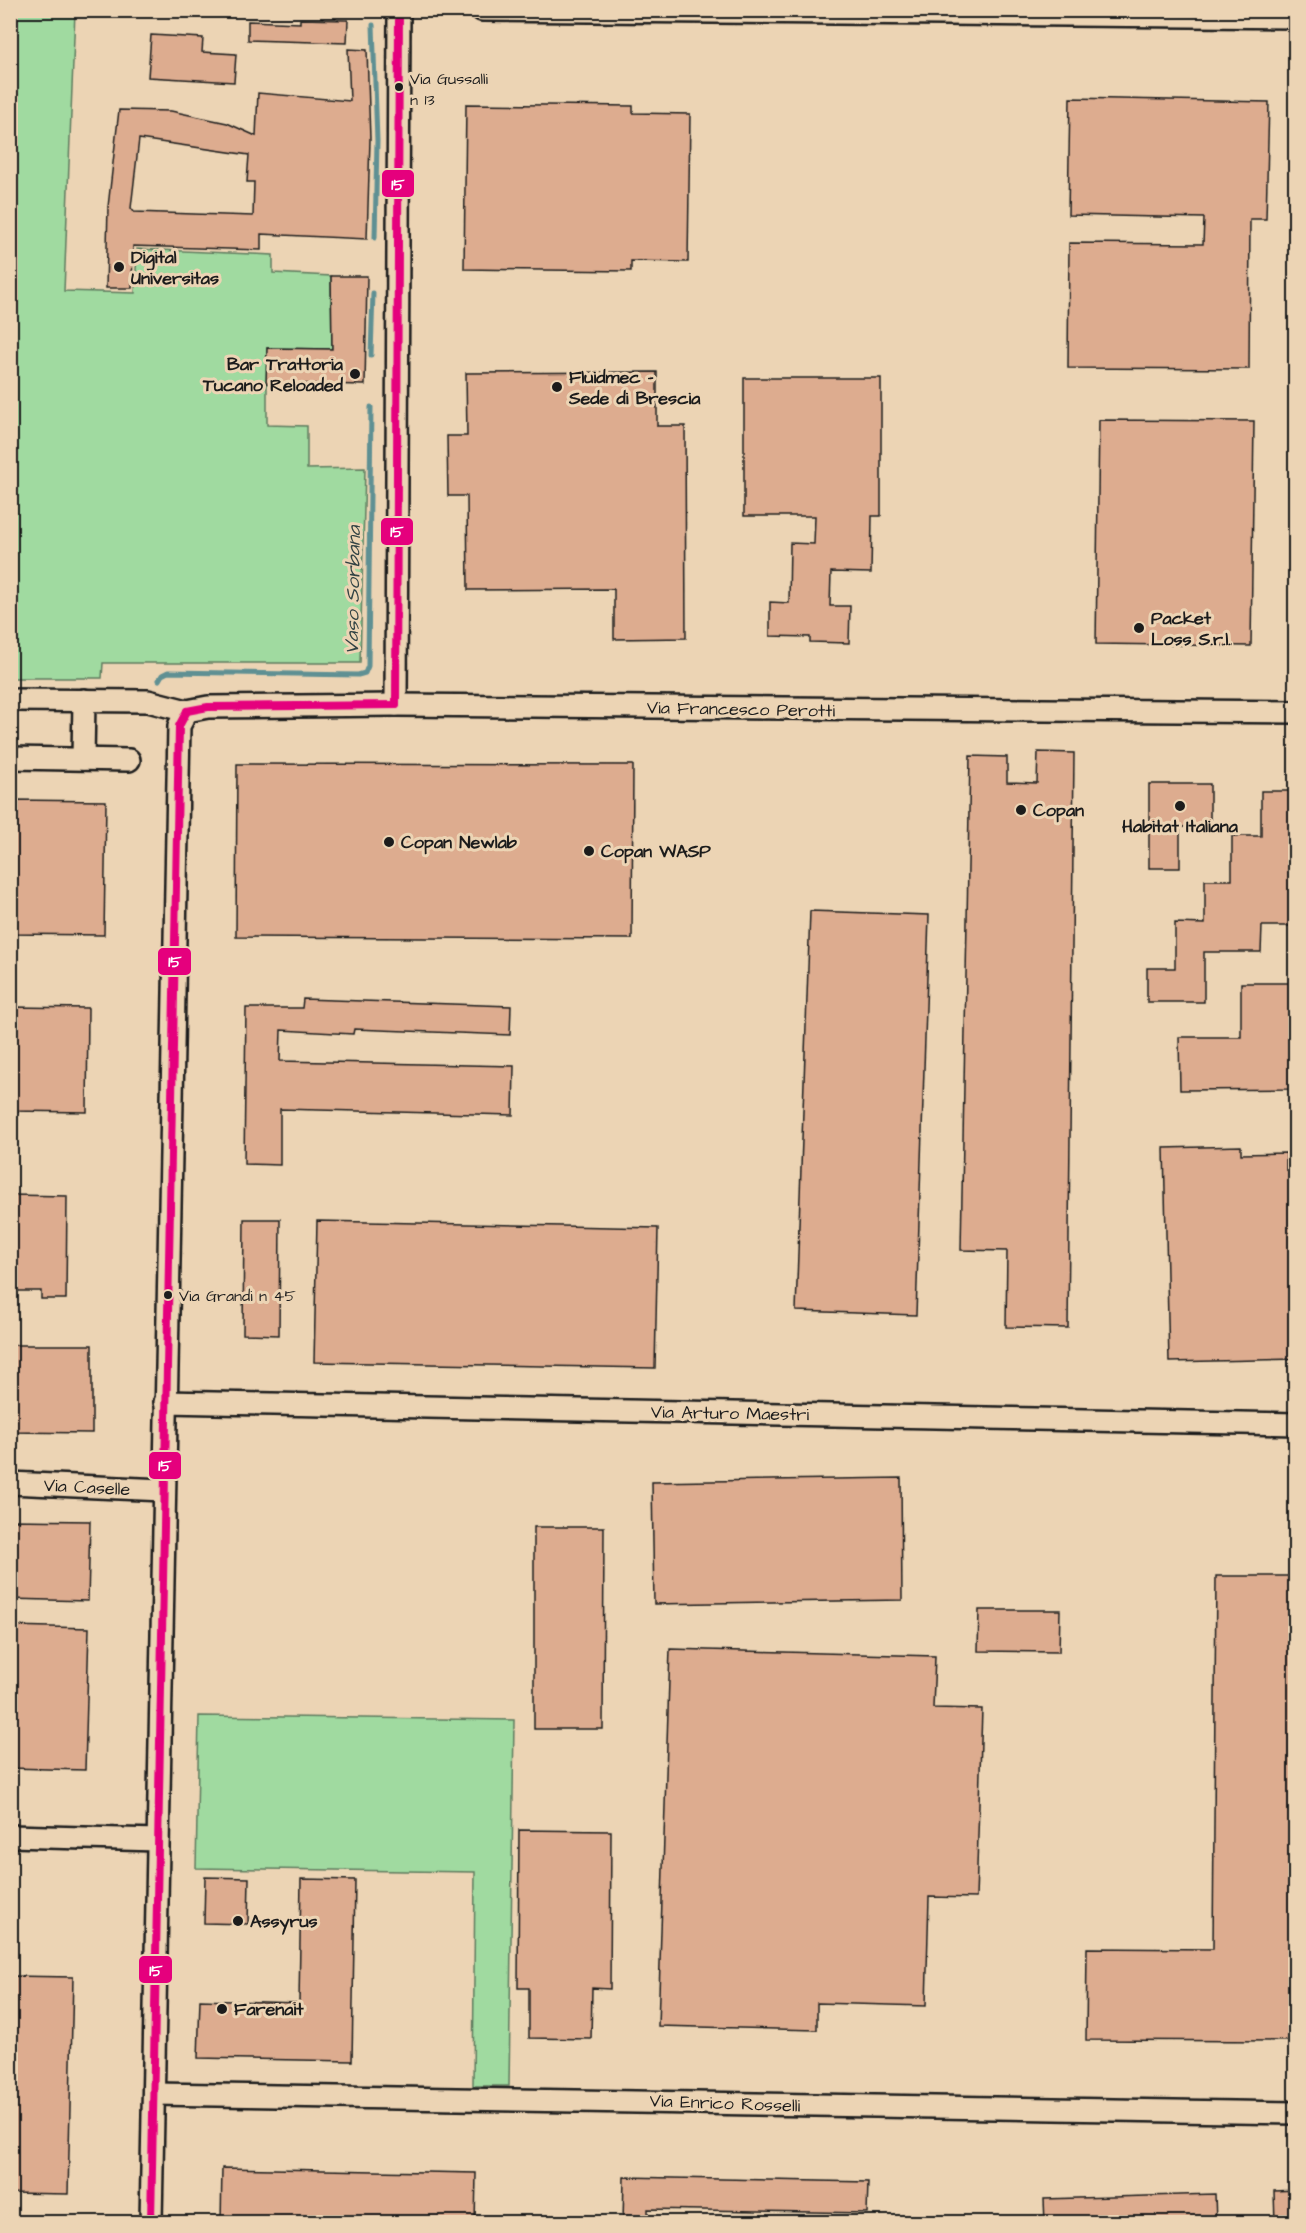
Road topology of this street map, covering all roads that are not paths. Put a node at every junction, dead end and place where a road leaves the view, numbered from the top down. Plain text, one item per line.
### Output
1 (399, 10) edge
2 (482, 10) edge
3 (759, 12) edge
4 (986, 13) edge
5 (1150, 13) edge
6 (1296, 18) edge
7 (10, 700) edge
8 (84, 700) junction
9 (396, 705) junction
10 (187, 711) junction
11 (1296, 712) edge
12 (10, 758) edge
13 (83, 759) junction
14 (129, 760) dead end
15 (165, 1402) junction
16 (1296, 1424) edge
17 (10, 1483) edge
18 (163, 1491) junction
19 (10, 1836) edge
20 (158, 1840) junction
21 (154, 2094) junction
22 (1296, 2113) edge
23 (151, 2223) edge

1 - 9 street
2 - 3 street
3 - 4 street
4 - 5 street
5 - 6 street
7 - 8 street
8 - 10 street
8 - 13 street
9 - 10 street, Via Francesco Perotti
9 - 11 street, Via Francesco Perotti
10 - 15 street
12 - 13 street
13 - 14 street
15 - 16 street, Via Arturo Maestri
15 - 18 street
17 - 18 street, Via Caselle
18 - 20 street
19 - 20 street
20 - 21 street
21 - 22 street, Via Enrico Rosselli
21 - 23 street

